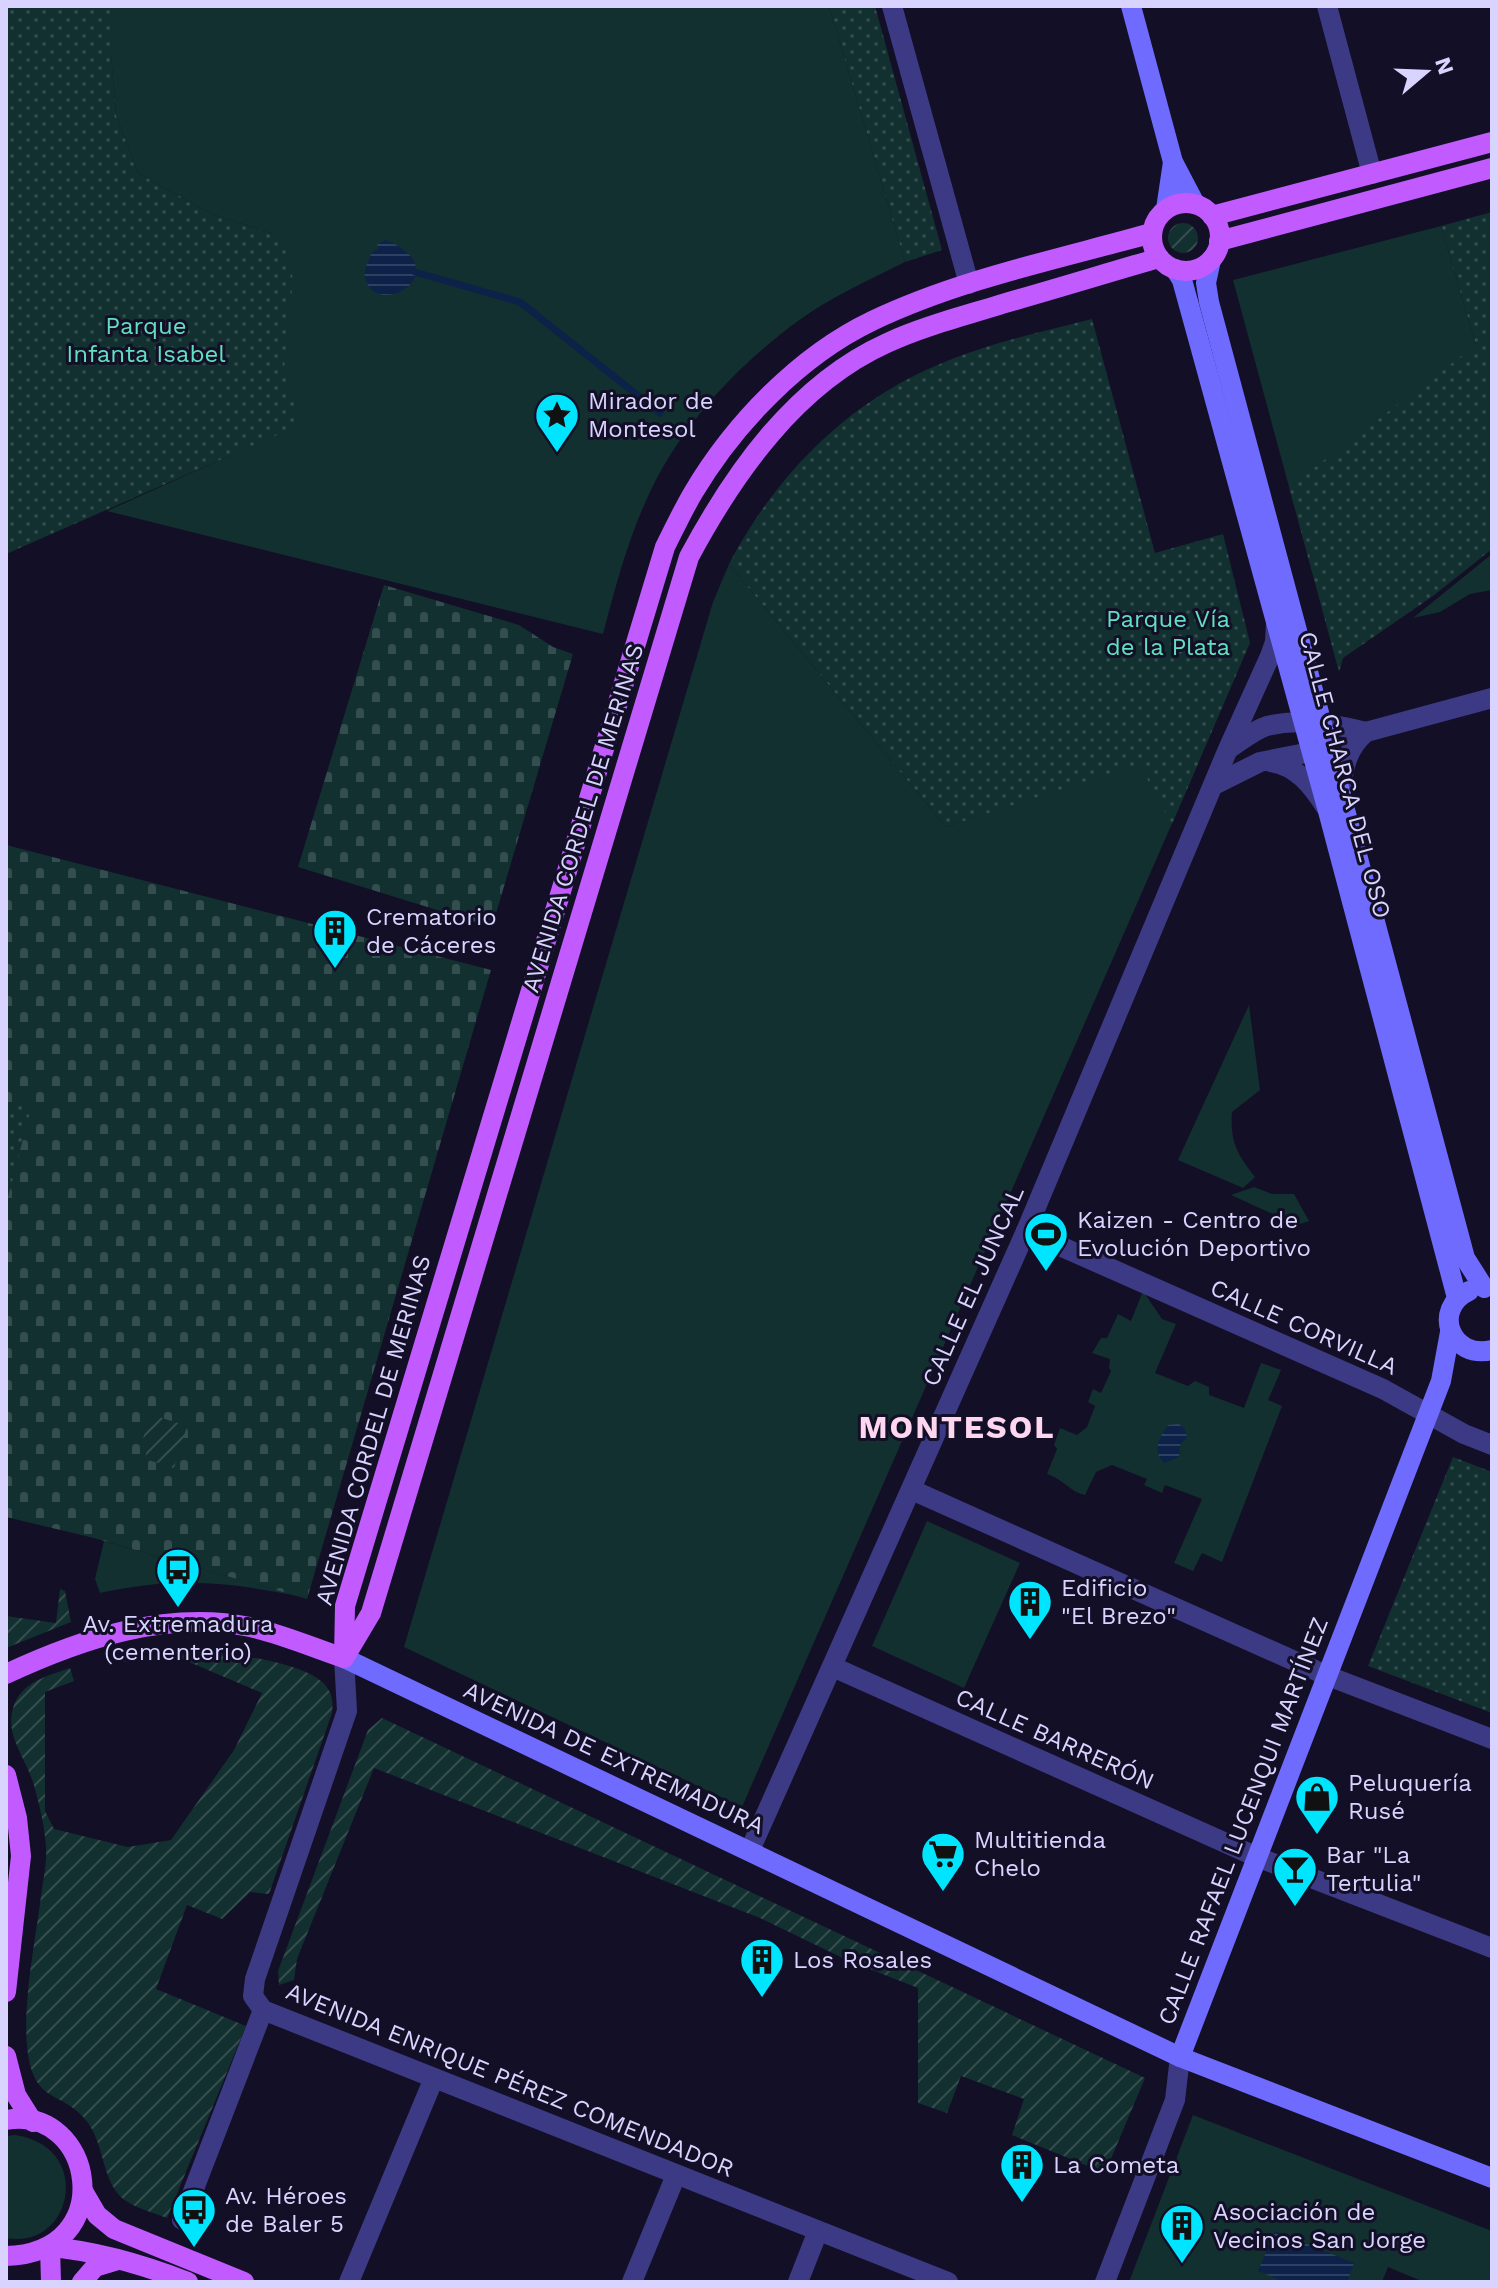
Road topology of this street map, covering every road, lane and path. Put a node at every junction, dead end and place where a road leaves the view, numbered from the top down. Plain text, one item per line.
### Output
1 (892, 6) edge
2 (1131, 6) edge
3 (1327, 6) edge
4 (1492, 142) edge
5 (1173, 162) junction
6 (1492, 168) edge
7 (1372, 174) junction
8 (1195, 204) junction
9 (1166, 209) junction
10 (1212, 216) junction
11 (1152, 233) junction
12 (1215, 250) junction
13 (1167, 263) junction
14 (969, 284) junction
15 (1276, 618) junction
16 (1492, 698) edge
17 (1338, 730) junction
18 (1228, 749) junction
19 (1320, 751) junction
20 (1260, 762) junction
21 (1216, 784) junction
22 (1334, 804) junction
23 (1026, 1231) junction
24 (1488, 1289) edge
25 (1457, 1298) junction
26 (1450, 1332) junction
27 (1486, 1351) edge
28 (1441, 1381) junction
29 (1427, 1415) junction
30 (1492, 1445) edge
31 (912, 1490) junction
32 (344, 1658) junction
33 (833, 1667) junction
34 (6, 1674) edge
35 (1328, 1676) junction
36 (1492, 1739) edge
37 (6, 1775) edge
38 (750, 1850) junction
39 (1257, 1857) junction
40 (1492, 1948) edge
41 (6, 1992) edge
42 (263, 2010) junction
43 (6, 2056) edge
44 (1180, 2057) junction
45 (434, 2078) junction
46 (6, 2120) edge
47 (33, 2122) junction
48 (676, 2175) junction
49 (1492, 2178) edge
50 (83, 2191) junction
51 (182, 2220) dead end
52 (818, 2231) junction
53 (50, 2247) junction
54 (6, 2256) edge
55 (119, 2260) junction
56 (51, 2282) edge
57 (82, 2282) edge
58 (188, 2282) edge
59 (244, 2282) edge
60 (349, 2282) edge
61 (632, 2282) edge
62 (798, 2282) edge
63 (948, 2282) edge
64 (1105, 2282) edge

1 - 14 street
2 - 5 street
3 - 7 street
4 - 7 main road
5 - 8 street
5 - 9 street
6 - 12 main road
7 - 10 main road
8 - 9 main road
8 - 10 main road
9 - 11 main road
10 - 12 main road
11 - 13 main road
11 - 14 main road, AVENIDA CORDEL DE MERINAS
12 - 13 main road
12 - 17 street, CALLE CHARCA DEL OSO
13 - 15 street, CALLE CHARCA DEL OSO
13 - 32 main road, AVENIDA CORDEL DE MERINAS
14 - 32 main road, AVENIDA CORDEL DE MERINAS
15 - 17 street, CALLE CHARCA DEL OSO
15 - 18 street, CALLE EL JUNCAL
16 - 17 street
17 - 18 street
17 - 19 street, CALLE CHARCA DEL OSO
17 - 19 street
17 - 22 street
18 - 21 street, CALLE EL JUNCAL
19 - 20 street
19 - 22 street, CALLE CHARCA DEL OSO
20 - 21 street
20 - 22 street
21 - 23 street, CALLE EL JUNCAL
22 - 24 street, CALLE CHARCA DEL OSO
22 - 25 street, CALLE CHARCA DEL OSO
23 - 29 street, CALLE CORVILLA
23 - 31 street, CALLE EL JUNCAL
24 - 25 street
25 - 26 street, CALLE RAFAEL LUCENQUI MARTÍNEZ
26 - 27 street
26 - 28 street, CALLE RAFAEL LUCENQUI MARTÍNEZ
27 - 28 street, CALLE RAFAEL LUCENQUI MARTÍNEZ
28 - 29 street, CALLE RAFAEL LUCENQUI MARTÍNEZ
29 - 30 street, CALLE CORVILLA
29 - 35 street, CALLE RAFAEL LUCENQUI MARTÍNEZ
31 - 33 street, CALLE EL JUNCAL
31 - 35 street
32 - 34 main road, AVENIDA DE EXTREMADURA
32 - 38 street, AVENIDA DE EXTREMADURA
32 - 42 street, AVENIDA ENRIQUE PÉREZ COMENDADOR
33 - 38 street, CALLE EL JUNCAL
33 - 39 street, CALLE BARRERÓN
35 - 36 street
35 - 39 street, CALLE RAFAEL LUCENQUI MARTÍNEZ
37 - 41 main road
38 - 44 street, AVENIDA DE EXTREMADURA
39 - 40 street, CALLE BARRERÓN
39 - 44 street, CALLE RAFAEL LUCENQUI MARTÍNEZ
42 - 45 street, AVENIDA ENRIQUE PÉREZ COMENDADOR
42 - 51 street
43 - 47 main road
44 - 49 street, AVENIDA DE EXTREMADURA
44 - 64 street, CALLE RAFAEL LUCENQUI MARTÍNEZ
45 - 48 street, AVENIDA ENRIQUE PÉREZ COMENDADOR
45 - 60 street
46 - 47 main road
47 - 50 main road
48 - 52 street, AVENIDA ENRIQUE PÉREZ COMENDADOR
48 - 61 street
50 - 53 main road
50 - 59 main road
52 - 62 street
52 - 63 street, AVENIDA ENRIQUE PÉREZ COMENDADOR
53 - 54 main road
53 - 55 main road
53 - 56 main road
55 - 57 main road
55 - 58 main road

